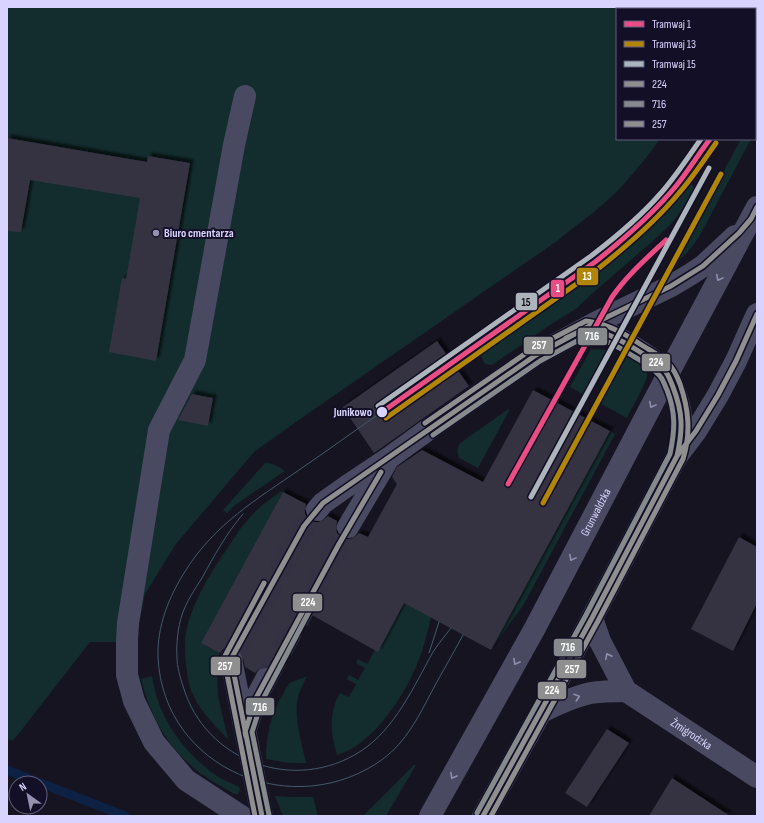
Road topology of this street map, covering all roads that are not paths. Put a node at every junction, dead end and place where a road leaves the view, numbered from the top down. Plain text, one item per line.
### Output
1 (245, 96) dead end
2 (754, 213) edge
3 (757, 314) edge
4 (587, 328) junction
5 (668, 374) junction
6 (677, 456) junction
7 (389, 458) junction
8 (317, 510) tunnel mouth
9 (348, 527) tunnel mouth
10 (592, 618) junction
11 (231, 659) tunnel mouth
12 (266, 678) tunnel mouth
13 (626, 691) junction
14 (541, 712) junction
15 (245, 732) junction
16 (757, 777) edge
17 (241, 816) edge
18 (262, 816) edge
19 (430, 816) edge
20 (483, 816) edge

1 - 17 street
2 - 4 street
2 -> 5 street, Grunwaldzka
3 - 6 street
4 - 5 street
4 - 7 street
5 - 6 street
5 -> 19 street, Grunwaldzka
6 - 10 street
7 - 8 street
7 - 9 street
13 -> 10 street, Żmigrodzka
10 - 14 street
11 - 15 street
12 - 15 street
14 -> 13 street
13 - 16 street, Żmigrodzka
14 - 20 street
15 - 18 street

